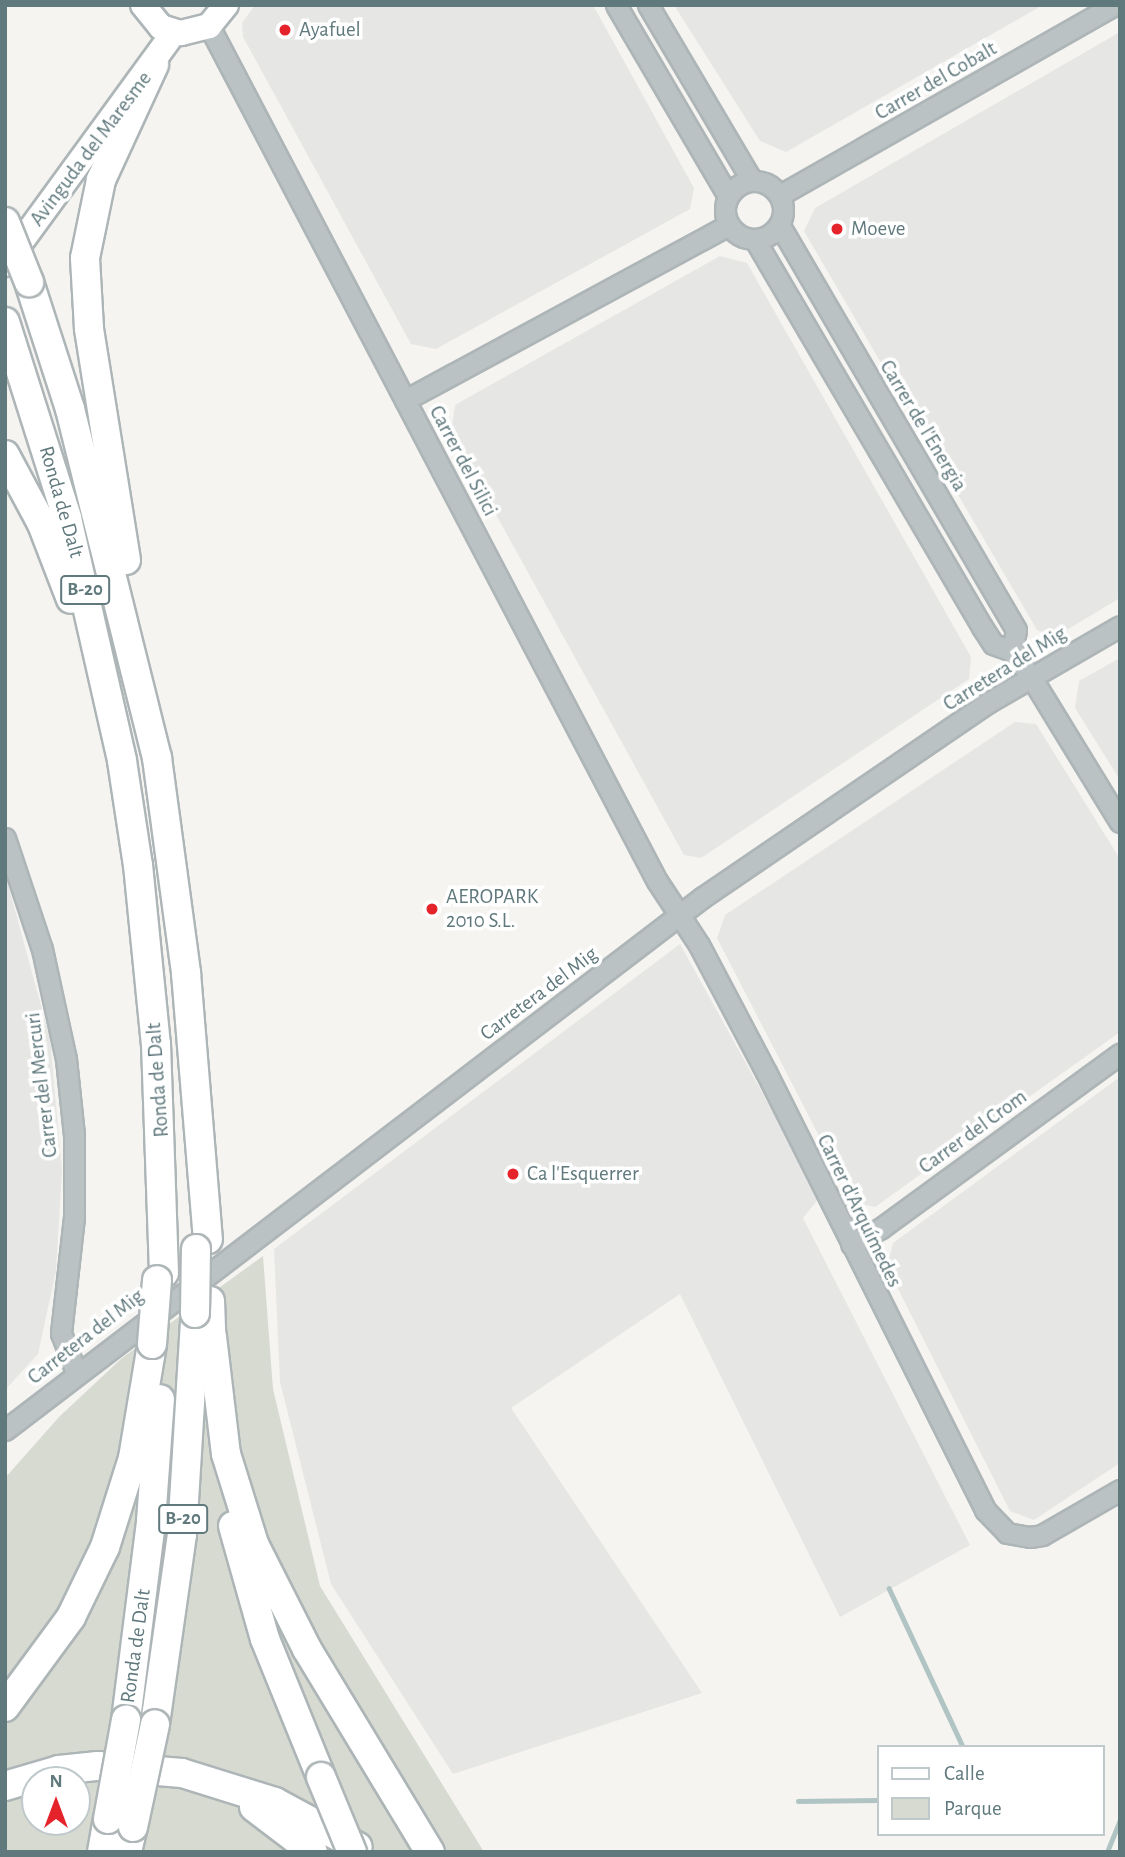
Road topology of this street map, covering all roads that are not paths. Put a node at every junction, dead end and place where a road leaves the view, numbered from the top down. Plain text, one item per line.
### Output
1 (143, 5) edge
2 (226, 5) edge
3 (615, 5) edge
4 (648, 5) edge
5 (1114, 5) edge
6 (209, 26) junction
7 (174, 32) junction
8 (154, 65) junction
9 (752, 181) junction
10 (780, 195) junction
11 (728, 196) junction
12 (5, 222) edge
13 (728, 225) junction
14 (780, 226) junction
15 (755, 240) junction
16 (5, 264) edge
17 (5, 322) edge
18 (405, 400) junction
19 (5, 455) edge
20 (1120, 626) edge
21 (1012, 651) junction
22 (1031, 677) junction
23 (148, 712) junction
24 (1120, 822) edge
25 (5, 838) edge
26 (138, 865) junction
27 (680, 916) junction
28 (1120, 1054) edge
29 (851, 1244) junction
30 (203, 1307) junction
31 (212, 1337) junction
32 (158, 1340) junction
33 (76, 1372) junction
34 (6, 1430) edge
35 (1120, 1490) edge
36 (5, 1707) edge
37 (182, 1773) junction
38 (5, 1786) edge
39 (123, 1833) edge
40 (102, 1852) edge
41 (313, 1852) edge
42 (352, 1852) edge
43 (365, 1852) edge
44 (430, 1852) edge

1 - 7 main road
2 - 6 main road
3 - 11 street
4 - 9 street
5 - 10 street, Carrer del Cobalt
6 - 7 main road
6 - 18 street, Carrer del Silici
7 - 8 main road, Avinguda del Maresme
8 - 16 main road, Avinguda del Maresme
8 - 23 highway
9 - 10 street
9 - 11 street
10 - 14 street
11 - 13 street
12 - 23 highway, Ronda de Dalt / B-20, bridge
13 - 15 street
13 - 18 street
14 - 15 street
14 - 21 street, Carrer de l'Energia
15 - 21 street
17 - 26 highway, Ronda de Dalt / B-20
18 - 27 street, Carrer del Silici
19 - 26 highway
20 - 22 street, Carretera del Mig
21 - 22 street
22 - 24 street
22 - 27 street, Carretera del Mig
23 - 30 highway, Ronda de Dalt / B-20, bridge
25 - 33 street, Carrer del Mercuri
26 - 32 highway, Ronda de Dalt / B-20
27 - 29 street, Carrer d'Arquímedes
27 - 33 street, Carretera del Mig
28 - 29 street, Carrer del Crom
29 - 35 street, Carrer d'Arquímedes
30 - 31 highway
30 - 39 highway, B-20, bridge
31 - 42 highway, bridge
31 - 44 highway
32 - 36 highway
32 - 39 highway, Ronda de Dalt / B-20, bridge
33 - 34 street, Carretera del Mig
37 - 38 highway
37 - 41 highway
37 - 43 highway
39 - 40 highway, Ronda de Dalt / B-20

